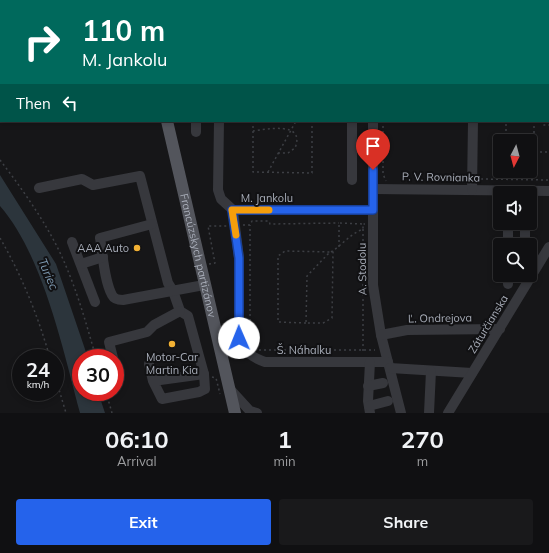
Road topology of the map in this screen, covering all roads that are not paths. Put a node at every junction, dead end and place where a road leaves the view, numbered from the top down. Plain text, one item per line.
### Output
1 (167, 122) edge
2 (196, 122) edge
3 (219, 122) edge
4 (352, 122) edge
5 (373, 122) edge
6 (472, 122) edge
7 (196, 132) dead end
8 (352, 180) dead end
9 (39, 188) dead end
10 (373, 189) junction
11 (472, 190) junction
12 (493, 191) edge
13 (549, 191) edge
14 (537, 192) edge
15 (232, 210) junction
16 (373, 210) junction
17 (152, 224) junction
18 (72, 242) dead end
19 (549, 247) edge
20 (103, 257) junction
21 (81, 264) junction
22 (204, 285) junction
23 (173, 291) junction
24 (95, 302) dead end
25 (180, 311) junction
26 (500, 329) junction
27 (381, 335) junction
28 (110, 349) edge
29 (366, 362) junction
30 (149, 364) dead end
31 (389, 365) junction
32 (431, 371) junction
33 (472, 373) junction
34 (204, 374) junction
35 (153, 381) junction
36 (383, 383) dead end
37 (368, 386) junction
38 (229, 388) junction
39 (388, 401) dead end
40 (370, 409) edge
41 (235, 413) edge
42 (257, 413) edge
43 (401, 413) edge
44 (429, 413) edge
45 (448, 413) edge

1 - 22 main road, Francúzskych partizánov
2 - 7 street
3 - 15 street, M. Jankolu
4 - 8 street
5 - 10 street, A. Stodolu
6 - 11 street
9 - 17 street
10 - 11 street, P. V. Rovnianka
10 - 16 street, A. Stodolu
11 - 12 street, P. V. Rovnianka
13 - 14 street, P. V. Rovnianka
15 - 16 street, M. Jankolu
15 - 29 street, Š. Náhalku
16 - 27 street, A. Stodolu
17 - 20 street
17 - 23 street
18 - 21 street
19 - 26 street, Záturčianska
20 - 21 street
20 - 23 street
21 - 24 street
22 - 23 street
22 - 38 main road, Francúzskych partizánov
23 - 25 street
25 - 28 street
25 - 34 street
26 - 27 street, Ľ. Ondrejova
26 - 33 street, Záturčianska
27 - 31 street, A. Stodolu
29 - 31 street, Š. Náhalku
29 - 37 street
30 - 35 street
31 - 32 street, Š. Náhalku
31 - 43 street, A. Stodolu
32 - 33 street, Š. Náhalku
32 - 44 street
33 - 45 street, Záturčianska
34 - 35 street
34 - 35 street
36 - 37 street
37 - 40 street
38 - 41 main road, Francúzskych partizánov
38 - 42 street
39 - 40 street

